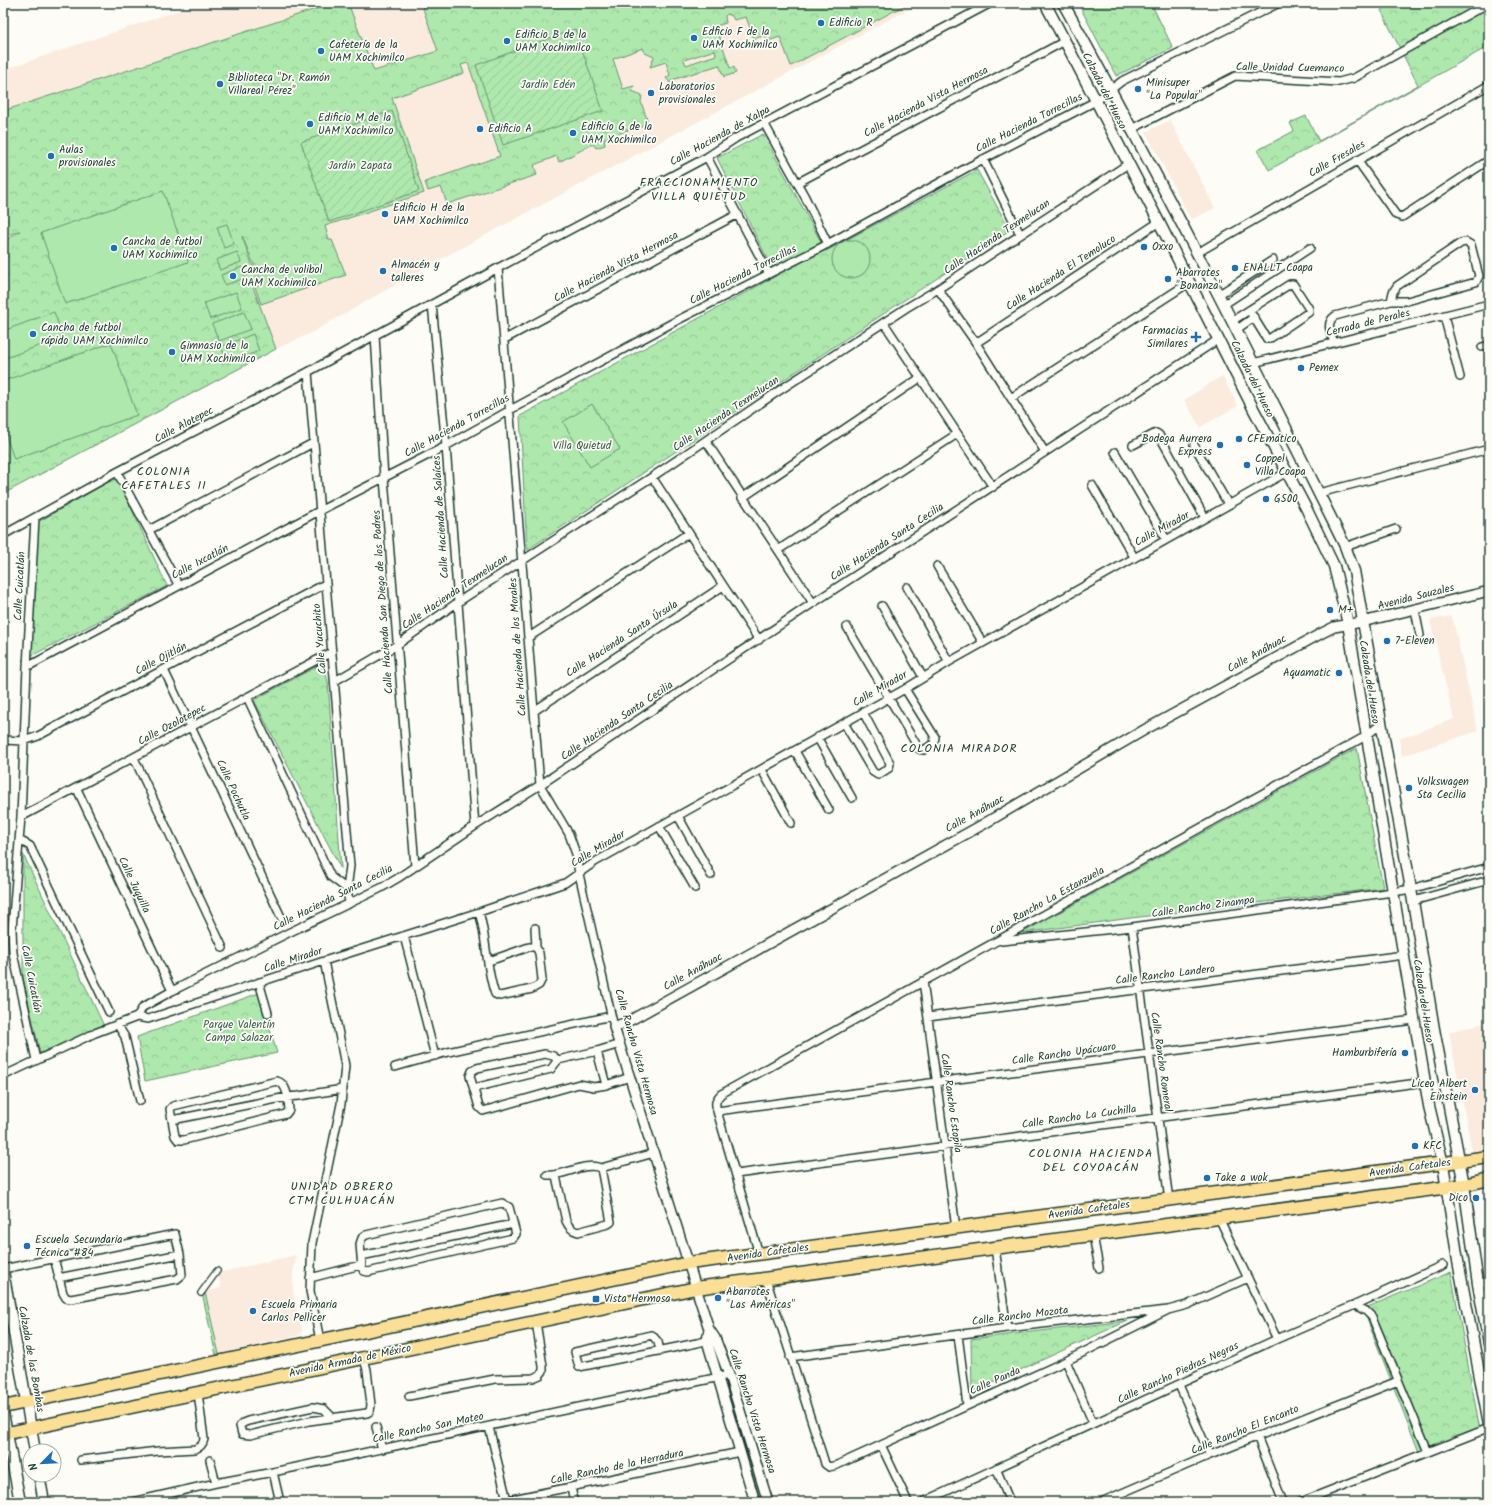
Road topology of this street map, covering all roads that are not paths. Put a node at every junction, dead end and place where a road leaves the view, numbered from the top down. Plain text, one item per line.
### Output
1 (991, 3) edge
2 (1045, 3) edge
3 (1064, 3) edge
4 (1279, 3) edge
5 (1489, 3) edge
6 (1065, 41) junction
7 (1489, 85) edge
8 (1111, 89) junction
9 (1096, 101) junction
10 (764, 124) junction
11 (1132, 129) junction
12 (707, 157) junction
13 (982, 159) junction
14 (1357, 160) junction
15 (1489, 160) edge
16 (1128, 164) junction
17 (797, 183) junction
18 (738, 214) junction
19 (1160, 222) junction
20 (1020, 234) junction
21 (828, 244) junction
22 (1310, 248) dead end
23 (1197, 253) junction
24 (1272, 260) dead end
25 (498, 268) junction
26 (769, 274) junction
27 (1190, 282) junction
28 (938, 289) junction
29 (1221, 300) junction
30 (1391, 301) junction
31 (432, 304) junction
32 (1489, 304) edge
33 (1249, 310) junction
34 (1444, 316) junction
35 (1254, 317) junction
36 (884, 323) junction
37 (1234, 325) junction
38 (375, 336) junction
39 (1219, 338) junction
40 (505, 339) junction
41 (976, 343) junction
42 (1334, 343) junction
43 (1253, 363) junction
44 (308, 372) junction
45 (1460, 377) dead end
46 (920, 378) junction
47 (1011, 398) junction
48 (510, 410) junction
49 (957, 434) junction
50 (706, 441) junction
51 (313, 443) junction
52 (1133, 445) dead end
53 (1194, 445) dead end
54 (446, 446) junction
55 (1489, 449) edge
56 (1045, 452) junction
57 (1115, 452) dead end
58 (117, 472) junction
59 (1287, 472) junction
60 (652, 477) junction
61 (384, 478) junction
62 (1092, 485) dead end
63 (992, 487) junction
64 (1319, 493) junction
65 (742, 498) junction
66 (1228, 504) junction
67 (319, 511) junction
68 (35, 518) junction
69 (1205, 518) junction
70 (1396, 529) dead end
71 (149, 530) junction
72 (689, 533) junction
73 (3, 535) edge
74 (1166, 539) junction
75 (1345, 547) junction
76 (778, 550) junction
77 (1134, 557) junction
78 (523, 561) junction
79 (937, 566) dead end
80 (325, 584) junction
81 (179, 586) junction
82 (723, 586) junction
83 (907, 587) dead end
84 (1489, 591) edge
85 (458, 602) junction
86 (814, 603) junction
87 (882, 606) dead end
88 (1415, 610) junction
89 (1362, 622) junction
90 (1348, 624) junction
91 (847, 627) dead end
92 (1420, 635) dead end
93 (529, 637) junction
94 (759, 640) junction
95 (983, 643) junction
96 (397, 645) junction
97 (332, 652) junction
98 (949, 662) junction
99 (27, 667) junction
100 (164, 670) junction
101 (923, 677) junction
102 (335, 681) junction
103 (905, 688) junction
104 (247, 697) junction
105 (888, 698) junction
106 (534, 710) junction
107 (863, 712) junction
108 (844, 723) junction
109 (1381, 724) junction
110 (191, 727) junction
111 (1366, 736) junction
112 (817, 737) junction
113 (3, 740) edge
114 (24, 741) junction
115 (795, 751) junction
116 (134, 758) junction
117 (762, 770) junction
118 (540, 785) junction
119 (77, 789) junction
120 (852, 798) dead end
121 (829, 810) dead end
122 (678, 816) junction
123 (21, 817) junction
124 (791, 823) dead end
125 (475, 826) junction
126 (659, 826) junction
127 (19, 840) junction
128 (415, 866) junction
129 (1489, 867) edge
130 (579, 874) junction
131 (710, 875) dead end
132 (1456, 876) junction
133 (1489, 880) edge
134 (695, 888) dead end
135 (1460, 888) junction
136 (347, 889) junction
137 (1411, 889) junction
138 (1393, 892) junction
139 (1413, 901) junction
140 (349, 904) junction
141 (479, 912) junction
142 (282, 919) dead end
143 (1132, 927) junction
144 (535, 928) dead end
145 (404, 936) junction
146 (998, 941) junction
147 (536, 947) junction
148 (223, 948) dead end
149 (1404, 956) junction
150 (324, 961) junction
151 (489, 961) junction
152 (923, 981) junction
153 (259, 982) junction
154 (1140, 990) junction
155 (172, 991) junction
156 (109, 1012) dead end
157 (268, 1014) dead end
158 (611, 1016) junction
159 (136, 1017) junction
160 (928, 1017) junction
161 (1414, 1020) junction
162 (117, 1024) junction
163 (614, 1027) junction
164 (620, 1044) junction
165 (596, 1051) junction
166 (1148, 1054) junction
167 (435, 1056) junction
168 (36, 1060) junction
169 (558, 1060) junction
170 (395, 1067) dead end
171 (3, 1076) edge
172 (630, 1077) junction
173 (936, 1082) junction
174 (1425, 1082) junction
175 (606, 1086) junction
176 (474, 1088) junction
177 (343, 1089) junction
178 (287, 1097) junction
179 (140, 1101) dead end
180 (716, 1111) junction
181 (1158, 1118) junction
182 (172, 1120) junction
183 (946, 1146) junction
184 (654, 1153) junction
185 (1489, 1157) edge
186 (1460, 1161) junction
187 (1443, 1164) junction
188 (601, 1168) junction
189 (736, 1174) junction
190 (547, 1175) dead end
191 (556, 1176) junction
192 (1489, 1179) edge
193 (1464, 1185) junction
194 (1447, 1187) junction
195 (1169, 1200) junction
196 (1219, 1218) junction
197 (514, 1224) junction
198 (956, 1228) junction
199 (1093, 1235) junction
200 (995, 1248) junction
201 (180, 1254) junction
202 (759, 1254) junction
203 (361, 1256) junction
204 (54, 1258) junction
205 (689, 1263) junction
206 (361, 1265) junction
207 (1443, 1265) dead end
208 (1099, 1268) dead end
209 (3, 1270) edge
210 (217, 1271) dead end
211 (58, 1278) junction
212 (310, 1278) junction
213 (1248, 1278) junction
214 (766, 1279) junction
215 (1489, 1281) edge
216 (1478, 1284) junction
217 (696, 1288) junction
218 (201, 1293) dead end
219 (1356, 1305) junction
220 (1168, 1310) junction
221 (536, 1322) junction
222 (1007, 1328) junction
223 (958, 1335) junction
224 (1277, 1339) junction
225 (320, 1340) junction
226 (711, 1340) junction
227 (1489, 1344) edge
228 (660, 1351) junction
229 (790, 1357) junction
230 (364, 1358) junction
231 (1066, 1361) junction
232 (729, 1375) junction
233 (718, 1378) junction
234 (1398, 1381) junction
235 (1179, 1385) junction
236 (198, 1393) junction
237 (408, 1396) dead end
238 (26, 1401) junction
239 (967, 1405) junction
240 (3, 1407) edge
241 (3, 1413) edge
242 (332, 1417) junction
243 (1093, 1424) junction
244 (1489, 1425) edge
245 (376, 1427) dead end
246 (489, 1427) junction
247 (31, 1428) junction
248 (1489, 1428) edge
249 (5, 1434) edge
250 (1257, 1436) junction
251 (34, 1443) edge
252 (881, 1445) junction
253 (382, 1449) junction
254 (740, 1452) junction
255 (1428, 1452) junction
256 (1210, 1455) junction
257 (81, 1460) dead end
258 (210, 1460) dead end
259 (996, 1468) junction
260 (273, 1472) junction
261 (40, 1483) edge
262 (216, 1483) junction
263 (763, 1485) junction
264 (571, 1487) junction
265 (751, 1488) junction
266 (1116, 1499) edge
267 (506, 1500) junction
268 (20, 1501) edge
269 (9, 1502) edge
270 (44, 1502) edge
271 (132, 1502) edge
272 (280, 1502) edge
273 (498, 1502) edge
274 (574, 1502) edge
275 (755, 1502) edge
276 (768, 1502) edge
277 (908, 1502) edge
278 (922, 1502) edge
279 (1010, 1502) edge
280 (1101, 1502) edge
281 (1283, 1502) edge
282 (1301, 1502) edge

1 - 10 street, Calle Hacienda de Xalpa
2 - 6 main road, Calzada del Hueso
3 - 8 main road, Calzada del Hueso
4 - 8 street, Calle Hacienda Torrecillas
5 - 11 street, Calle Unidad Cuemanco
6 - 9 main road, Calzada del Hueso
6 - 17 street, Calle Hacienda Vista Hermosa
7 - 14 street, Calle Fresales
8 - 9 street, Calle Hacienda Torrecillas
8 - 11 main road, Calzada del Hueso
9 - 13 street, Calle Hacienda Torrecillas
9 - 16 main road, Calzada del Hueso
10 - 12 street, Calle Hacienda de Xalpa
10 - 17 street
11 - 23 main road, Calzada del Hueso
12 - 18 street
12 - 25 street, Calle Hacienda de Xalpa
13 - 20 street
13 - 21 street, Calle Hacienda Torrecillas
14 - 15 street
14 - 23 street, Calle Fresales
16 - 19 main road, Calzada del Hueso
16 - 20 street, Calle Hacienda Texmelucan
17 - 21 street
18 - 26 street
18 - 40 street, Calle Hacienda Vista Hermosa
19 - 27 main road, Calzada del Hueso
19 - 41 street, Calle Hacienda El Temoluco
20 - 28 street, Calle Hacienda Texmelucan
21 - 26 street, Calle Hacienda Torrecillas
22 - 29 street
23 - 29 main road, Calzada del Hueso
24 - 29 street
25 - 31 street, Calle Hacienda de Xalpa
25 - 40 street, Calle Hacienda de los Morales
26 - 48 street, Calle Hacienda Torrecillas
27 - 39 main road, Calzada del Hueso
27 - 47 street
28 - 36 street, Calle Hacienda Texmelucan
28 - 41 street
29 - 37 main road, Calzada del Hueso
30 - 30 street
30 - 42 street
31 - 38 street, Calle Hacienda de Xalpa
31 - 54 street, Calle Hacienda de Salaíces
32 - 34 street, Cerrada de Perales
33 - 35 street
33 - 35 street
33 - 37 street
34 - 42 street, Cerrada de Perales
34 - 45 street
35 - 37 street
36 - 46 street
36 - 50 street, Calle Hacienda Texmelucan
37 - 43 main road, Calzada del Hueso
38 - 44 street, Calle Alotepec
38 - 61 street, Calle Hacienda San Diego de los Padres
39 - 56 street, Calle Hacienda Santa Cecilia
39 - 59 main road, Calzada del Hueso
40 - 48 street, Calle Hacienda de los Morales
41 - 47 street
42 - 43 street, Cerrada de Perales
43 - 64 main road, Calzada del Hueso
44 - 51 street, Calle Yucuchito
44 - 58 street, Calle Alotepec
46 - 49 street
46 - 65 street
47 - 56 street
48 - 54 street, Calle Hacienda Torrecillas
48 - 78 street, Calle Hacienda de los Morales
49 - 63 street
49 - 76 street
50 - 60 street, Calle Hacienda Texmelucan
50 - 65 street
51 - 67 street, Calle Yucuchito
51 - 71 street
52 - 69 street
53 - 66 street
54 - 61 street, Calle Hacienda Torrecillas
54 - 85 street, Calle Hacienda de Salaíces
55 - 64 street
56 - 63 street, Calle Hacienda Santa Cecilia
57 - 74 street
58 - 68 street, Calle Alotepec
58 - 71 street
59 - 66 street, Calle Mirador
59 - 90 main road, Calzada del Hueso
60 - 72 street
60 - 78 street, Calle Hacienda Texmelucan
61 - 67 street, Calle Ixcatlán
61 - 96 street, Calle Hacienda San Diego de los Padres
62 - 77 street
63 - 86 street, Calle Hacienda Santa Cecilia
64 - 75 main road, Calzada del Hueso
65 - 76 street
66 - 69 street, Calle Mirador
67 - 80 street, Calle Yucuchito
67 - 81 street, Calle Ixcatlán
68 - 73 street, Calle Alotepec
68 - 99 street, Calle Cuicatlán
69 - 74 street, Calle Mirador
70 - 75 street
71 - 81 street
72 - 82 street
72 - 93 street
74 - 77 street, Calle Mirador
75 - 89 main road, Calzada del Hueso
76 - 86 street
77 - 95 street, Calle Mirador
78 - 85 street, Calle Hacienda Texmelucan
78 - 93 street, Calle Hacienda de los Morales
79 - 95 street
80 - 97 street, Calle Yucuchito
80 - 100 street, Calle Ojitlán
81 - 99 street, Calle Ixcatlán
82 - 94 street
82 - 106 street, Calle Hacienda Santa Úrsula
83 - 98 street
84 - 88 street, Avenida Sauzales
85 - 96 street, Calle Hacienda Texmelucan
85 - 125 street, Calle Hacienda de Salaíces
86 - 94 street, Calle Hacienda Santa Cecilia
87 - 101 street
88 - 89 street, Avenida Sauzales
88 - 92 street
89 - 90 street, Avenida Sauzales
89 - 109 main road, Calzada del Hueso
90 - 111 main road, Calzada del Hueso
90 - 163 street, Calle Anáhuac
91 - 105 street
93 - 106 street, Calle Hacienda de los Morales
94 - 118 street, Calle Hacienda Santa Cecilia
95 - 98 street, Calle Mirador
96 - 102 street, Calle Hacienda Texmelucan
96 - 128 street, Calle Hacienda San Diego de los Padres
97 - 102 street, Calle Yucuchito
97 - 104 street, Calle Ozolotepec
98 - 101 street, Calle Mirador
99 - 114 street, Calle Cuicatlán
100 - 110 street, Calle Pochutla
100 - 114 street, Calle Ojitlán
101 - 103 street, Calle Mirador
102 - 136 street, Calle Yucuchito
103 - 105 street, Calle Mirador
103 - 105 street
104 - 110 street, Calle Ozolotepec
104 - 136 street
105 - 107 street, Calle Mirador
106 - 118 street, Calle Hacienda de los Morales
107 - 108 street, Calle Mirador
107 - 108 street
108 - 112 street, Calle Mirador
109 - 111 street, Calle Rancho La Estanzuela
109 - 137 main road, Calzada del Hueso
110 - 116 street, Calle Ozolotepec
110 - 142 street, Calle Pochutla
111 - 138 main road, Calzada del Hueso
111 - 146 street, Calle Rancho La Estanzuela
112 - 115 street, Calle Mirador
112 - 120 street
113 - 114 street, Calle Ojitlán
114 - 123 street, Calle Cuicatlán
115 - 117 street, Calle Mirador
115 - 121 street
116 - 119 street, Calle Ozolotepec
116 - 148 street
117 - 122 street, Calle Mirador
117 - 124 street
118 - 125 street, Calle Hacienda Santa Cecilia
118 - 130 street, Calle Rancho Vista Hermosa
119 - 123 street, Calle Ozolotepec
119 - 155 street, Calle Juquilla
122 - 126 street, Calle Mirador
122 - 131 street
123 - 127 street, Calle Cuicatlán
125 - 128 street, Calle Hacienda Santa Cecilia
126 - 130 street, Calle Mirador
126 - 134 street
127 - 156 street
127 - 168 street, Calle Cuicatlán
128 - 140 street, Calle Hacienda Santa Cecilia
129 - 132 street, Calle Rancho Zinampa
130 - 141 street, Calle Mirador
130 - 158 street, Calle Rancho Vista Hermosa
132 - 135 street
132 - 137 street, Calle Rancho Zinampa
133 - 135 street
135 - 139 street
136 - 140 street, Calle Yucuchito
137 - 138 street, Calle Rancho Zinampa
137 - 139 main road, Calzada del Hueso
138 - 143 street, Calle Rancho Zinampa
138 - 149 main road, Calzada del Hueso
139 - 186 main road, Calzada del Hueso
140 - 155 street, Calle Hacienda Santa Cecilia
141 - 145 street, Calle Mirador
141 - 151 street
143 - 146 street, Calle Rancho Zinampa
143 - 154 street, Calle Rancho Romeral
144 - 147 street
145 - 150 street, Calle Mirador
145 - 167 street
146 - 152 street, Calle Rancho La Estanzuela
147 - 151 street
147 - 151 street
149 - 154 street, Calle Rancho Landero
149 - 161 main road, Calzada del Hueso
150 - 153 street, Calle Mirador
150 - 177 street
152 - 160 street, Calle Rancho Estopila
152 - 180 street, Calle Rancho La Estanzuela
153 - 157 street
153 - 159 street, Calle Mirador
154 - 160 street, Calle Rancho Landero
154 - 166 street, Calle Rancho Romeral
155 - 159 street, Calle Hacienda Santa Cecilia
158 - 163 street, Calle Rancho Vista Hermosa
158 - 167 street
159 - 162 street, Calle Hacienda Santa Cecilia
160 - 173 street, Calle Rancho Estopila
161 - 166 street, Calle Rancho Upácuaro
161 - 174 main road, Calzada del Hueso
162 - 168 street, Calle Hacienda Santa Cecilia
162 - 179 street
163 - 164 street, Calle Rancho Vista Hermosa
164 - 165 street
164 - 172 street, Calle Rancho Vista Hermosa
165 - 169 street
165 - 175 street
166 - 173 street, Calle Rancho Upácuaro
166 - 181 street, Calle Rancho Romeral
167 - 170 street
168 - 171 street, Calle Hacienda Santa Cecilia
169 - 176 street
169 - 176 street
172 - 175 street
172 - 184 street, Calle Rancho Vista Hermosa
173 - 180 street, Calle Rancho Upácuaro
173 - 183 street, Calle Rancho Estopila
174 - 181 street, Calle Rancho La Cuchilla
174 - 187 main road, Calzada del Hueso
175 - 176 street
177 - 178 street
177 - 212 street
178 - 182 street
178 - 182 street
178 - 182 street
180 - 189 street
181 - 183 street, Calle Rancho La Cuchilla
181 - 195 street, Calle Rancho Romeral
183 - 189 street, Calle Rancho La Cuchilla
183 - 198 street, Calle Rancho Estopila
184 - 188 street
184 - 205 street, Calle Rancho Vista Hermosa
185 - 186 main road, Avenida Cafetales
186 - 187 main road, Avenida Cafetales
186 - 193 main road, Calzada del Hueso
187 - 194 main road, Calzada del Hueso
187 - 195 main road, Avenida Cafetales
188 - 191 street
188 - 191 street
189 - 202 street
190 - 191 street
192 - 193 main road
193 - 194 main road
193 - 216 main road, Calzada del Hueso
194 - 196 main road
194 - 244 main road, Calzada del Hueso
195 - 198 main road, Avenida Cafetales
196 - 199 main road
196 - 213 street
197 - 203 street
197 - 203 street
197 - 206 street
198 - 202 main road, Avenida Cafetales
199 - 200 main road
199 - 208 street
200 - 214 main road
200 - 222 street
201 - 204 street
201 - 211 street
201 - 211 street
202 - 205 main road, Avenida Cafetales
203 - 206 street
204 - 209 street
204 - 211 street
205 - 217 street, Calle Rancho Vista Hermosa
205 - 225 main road
206 - 212 street
207 - 219 street, Calle Rancho Piedras Negras
209 - 238 main road, Calzada de las Bombas
210 - 218 street
212 - 225 street
213 - 220 street, Calle Rancho Mozota
213 - 224 street
214 - 217 main road
214 - 229 street
215 - 216 street
216 - 227 main road, Calzada del Hueso
217 - 221 main road, Avenida Armada de México
217 - 226 street, Calle Rancho Vista Hermosa
219 - 224 street, Calle Rancho Piedras Negras
219 - 234 street
220 - 222 street, Calle Rancho Mozota
220 - 231 street, Calle Panda
221 - 230 main road, Avenida Armada de México
221 - 237 street
222 - 223 street, Calle Rancho Mozota
223 - 229 street, Calle Rancho Mozota
223 - 239 street
224 - 235 street, Calle Rancho Piedras Negras
225 - 238 main road
226 - 228 street
226 - 232 street, Calle Rancho Vista Hermosa
226 - 233 street, Calle Rancho Vista Hermosa
228 - 228 street
229 - 252 street, Calle Panda
230 - 236 main road, Avenida Armada de México
230 - 242 street
231 - 239 street, Calle Panda
231 - 243 street
232 - 233 street, Calle Rancho San Mateo
232 - 263 street, Calle Rancho Vista Hermosa
233 - 246 street, Calle Rancho San Mateo
233 - 254 street, Calle Rancho Vista Hermosa
234 - 250 street, Calle Rancho El Encanto
234 - 255 street
235 - 243 street, Calle Rancho Piedras Negras
235 - 256 street
236 - 247 main road, Avenida Armada de México
236 - 257 street
238 - 240 main road
238 - 247 main road, Calzada de las Bombas
239 - 252 street, Calle Panda
241 - 249 main road
242 - 242 street
243 - 259 street, Calle Rancho Piedras Negras
245 - 253 street
246 - 253 street, Calle Rancho San Mateo
246 - 267 street
247 - 249 main road, Avenida Armada de México
247 - 251 main road, Calzada de las Bombas
248 - 255 street
249 - 268 main road
250 - 256 street, Calle Rancho El Encanto
250 - 281 street
252 - 277 street
253 - 260 street, Calle Rancho San Mateo
254 - 264 street, Calle Rancho de la Herradura
254 - 265 street, Calle Rancho Vista Hermosa
255 - 282 street
256 - 266 street, Calle Rancho El Encanto
258 - 262 street
259 - 278 street, Calle Rancho Piedras Negras
259 - 279 street
260 - 262 street, Calle Rancho San Mateo
260 - 272 street
261 - 270 main road
262 - 271 street, Calle Rancho San Mateo
263 - 265 street
263 - 276 street, Calle Rancho Vista Hermosa
264 - 267 street, Calle Rancho de la Herradura
264 - 274 street
265 - 275 street, Calle Rancho Vista Hermosa
266 - 280 street, Calle Rancho El Encanto
267 - 273 street, Calle Rancho de la Herradura
268 - 269 street

